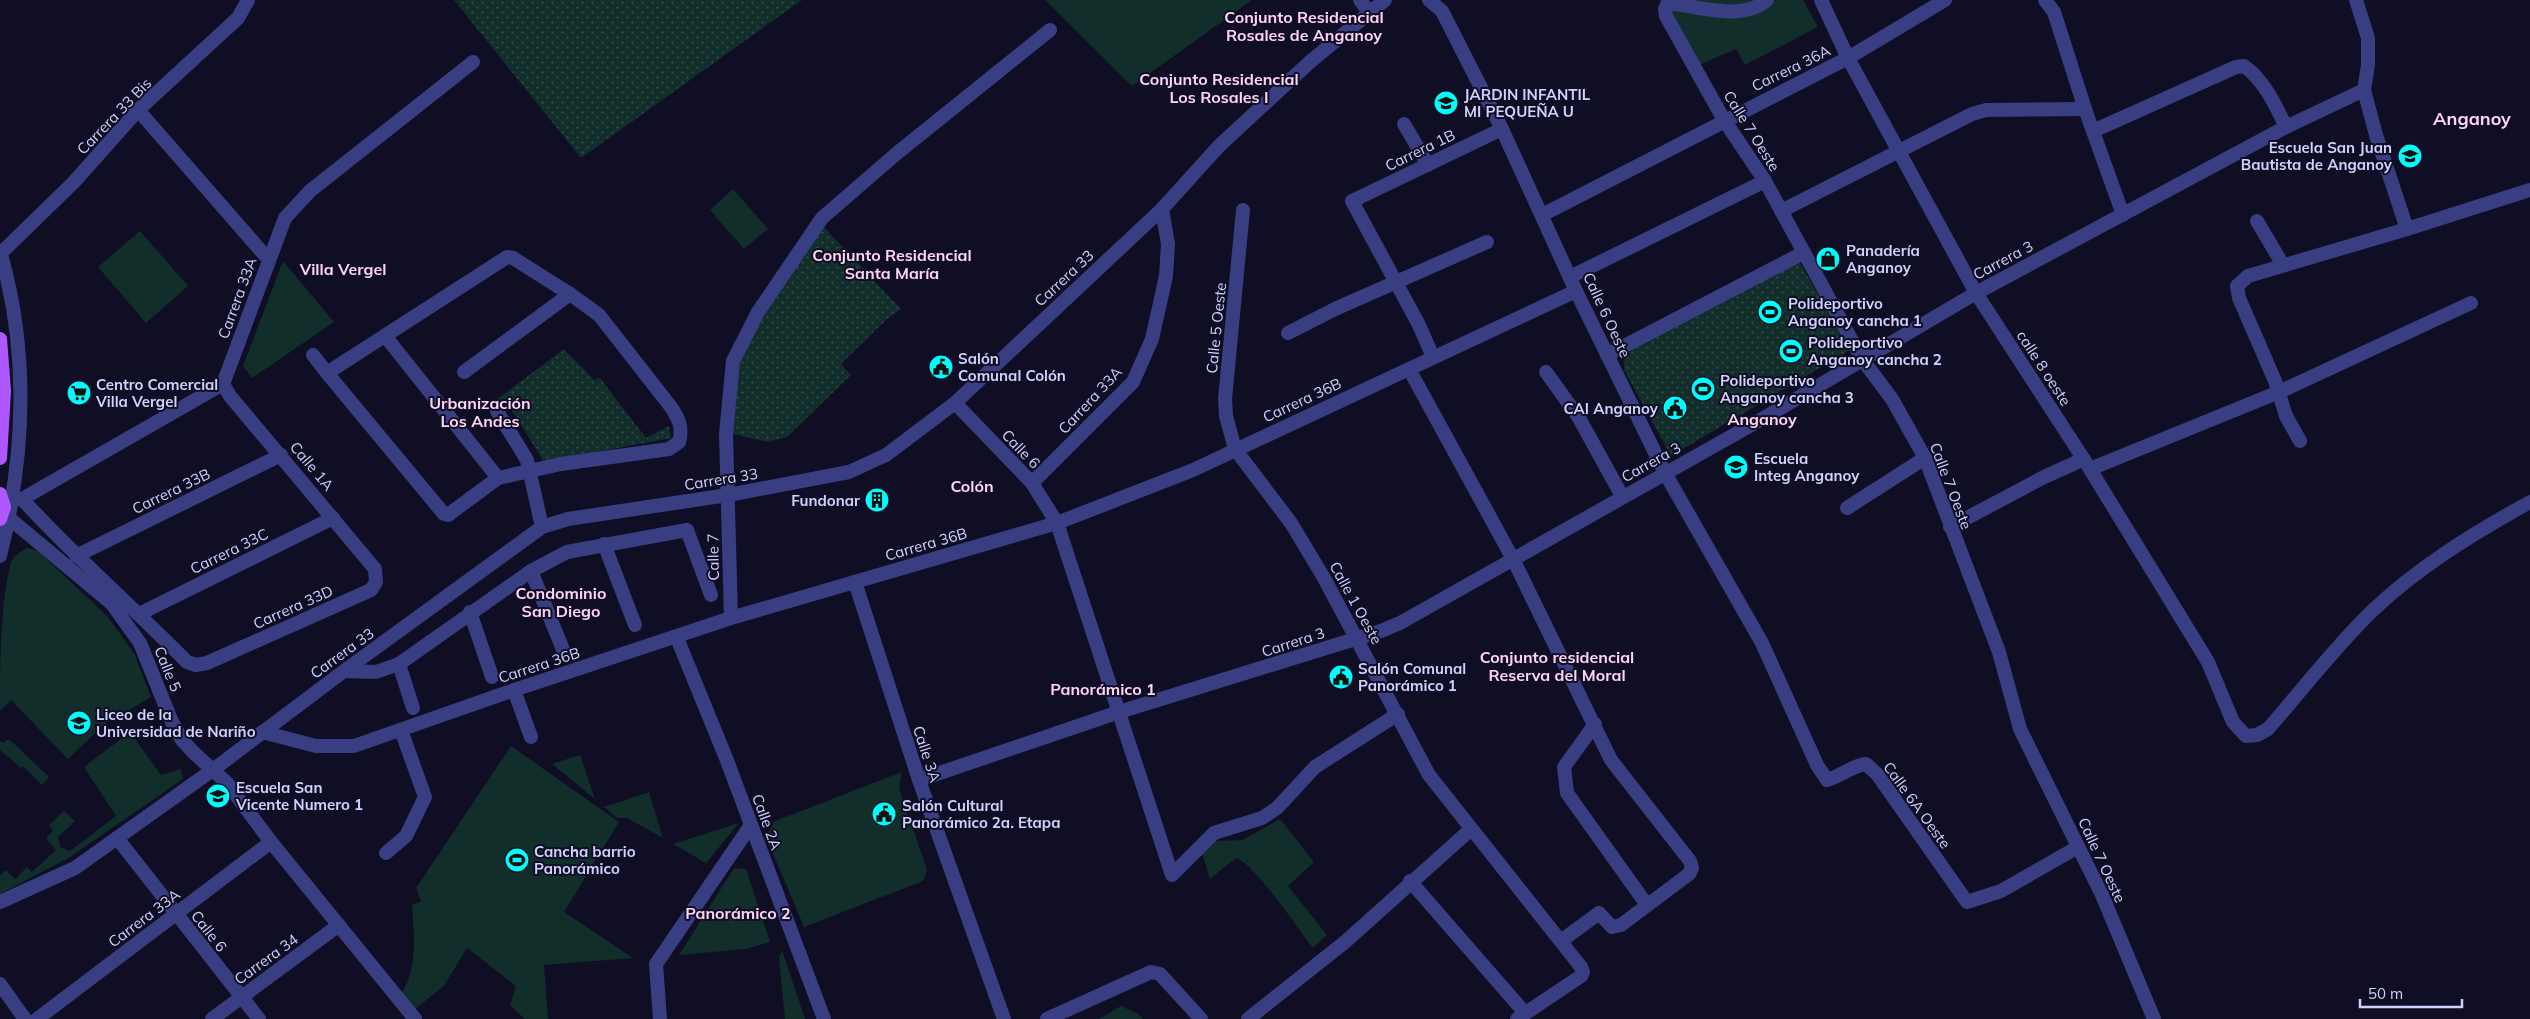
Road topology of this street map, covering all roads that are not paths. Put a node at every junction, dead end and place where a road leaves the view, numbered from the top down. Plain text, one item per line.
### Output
1 (248, 0) edge
2 (1360, 0) edge
3 (1385, 0) edge
4 (1429, 0) edge
5 (1767, 0) edge
6 (1821, 0) edge
7 (1945, 0) edge
8 (2044, 0) edge
9 (2356, 0) edge
10 (1369, 12) junction
11 (1050, 30) dead end
12 (1848, 58) junction
13 (473, 62) dead end
14 (2364, 90) junction
15 (2085, 109) junction
16 (138, 110) junction
17 (1724, 120) junction
18 (1404, 124) dead end
19 (2286, 127) junction
20 (1502, 129) junction
21 (2093, 131) junction
22 (1897, 151) junction
23 (1428, 165) junction
24 (1765, 181) junction
25 (2530, 190) edge
26 (1162, 209) junction
27 (1243, 210) dead end
28 (1781, 211) junction
29 (1542, 214) junction
30 (2123, 215) junction
31 (2257, 221) dead end
32 (2406, 230) junction
33 (1487, 242) dead end
34 (0, 252) edge
35 (1803, 253) junction
36 (269, 260) junction
37 (2283, 266) junction
38 (1570, 277) junction
39 (1396, 284) junction
40 (1576, 291) junction
41 (1976, 293) junction
42 (570, 294) junction
43 (2471, 303) dead end
44 (1288, 333) dead end
45 (386, 337) junction
46 (0, 339) edge
47 (313, 355) dead end
48 (1608, 355) junction
49 (1433, 357) junction
50 (1862, 359) junction
51 (1409, 369) junction
52 (464, 372) dead end
53 (1546, 372) dead end
54 (328, 373) junction
55 (223, 384) junction
56 (2279, 392) junction
57 (955, 403) junction
58 (497, 412) dead end
59 (2300, 442) dead end
60 (1235, 449) junction
61 (281, 455) junction
62 (0, 458) edge
63 (1925, 458) junction
64 (2086, 464) junction
65 (530, 470) junction
66 (1665, 473) junction
67 (498, 478) junction
68 (1032, 483) junction
69 (728, 495) junction
70 (1622, 496) junction
71 (2530, 502) edge
72 (7, 506) edge
73 (1847, 508) dead end
74 (333, 518) junction
75 (1057, 523) junction
76 (1950, 527) junction
77 (542, 528) junction
78 (604, 544) junction
79 (0, 556) edge
80 (76, 556) junction
81 (1513, 559) junction
82 (375, 569) joint
83 (531, 571) junction
84 (855, 582) junction
85 (711, 595) dead end
86 (470, 612) junction
87 (139, 614) junction
88 (731, 618) junction
89 (635, 625) dead end
90 (677, 638) junction
91 (1358, 638) junction
92 (1762, 643) joint
93 (564, 652) dead end
94 (399, 664) junction
95 (344, 671) junction
96 (492, 677) dead end
97 (514, 690) junction
98 (413, 708) dead end
99 (1119, 712) junction
100 (1398, 714) junction
101 (1595, 724) junction
102 (401, 730) junction
103 (262, 732) junction
104 (531, 737) dead end
105 (214, 769) junction
106 (919, 780) junction
107 (751, 825) junction
108 (1470, 830) junction
109 (117, 838) junction
110 (271, 842) junction
111 (2078, 847) junction
112 (386, 853) dead end
113 (1410, 881) junction
114 (0, 902) edge
115 (1647, 905) junction
116 (175, 915) junction
117 (339, 925) junction
118 (1561, 941) junction
119 (0, 984) edge
120 (241, 997) junction
121 (1521, 1016) edge
122 (25, 1019) edge
123 (37, 1019) edge
124 (212, 1019) edge
125 (259, 1019) edge
126 (415, 1019) edge
127 (660, 1019) edge
128 (824, 1019) edge
129 (1004, 1019) edge
130 (1047, 1019) edge
131 (1201, 1019) edge
132 (1248, 1019) edge
133 (2154, 1019) edge

1 - 16 street, Carrera 33 Bis
2 - 10 street
3 - 10 street, Carrera 33
4 - 20 street, Calle 6 Oeste
5 - 17 street, Calle 7 Oeste
6 - 12 street, calle 8 oeste
7 - 12 street, Carrera 36A
8 - 15 street
9 - 14 street
10 - 26 street, Carrera 33
11 - 69 street, Calle 7
12 - 17 street, Carrera 36A
12 - 22 street, calle 8 oeste
13 - 36 street, Carrera 33A
14 - 19 street, Carrera 3
14 - 32 street
15 - 21 street
15 - 22 street
16 - 34 street, Carrera 33 Bis
16 - 36 street
17 - 24 street, Calle 7 Oeste
17 - 29 street, Carrera 36A
18 - 23 street
19 - 21 street
19 - 30 street, Carrera 3
20 - 23 street, Carrera 1B
20 - 29 street, Calle 6 Oeste
21 - 30 street
22 - 28 street
22 - 41 street, calle 8 oeste
23 - 39 street, Carrera 1B
24 - 28 street, Calle 7 Oeste
24 - 38 street
25 - 32 street
26 - 57 street, Carrera 33
26 - 68 street, Carrera 33A
27 - 60 street, Calle 5 Oeste
28 - 35 street, Calle 7 Oeste
29 - 38 street, Calle 6 Oeste
30 - 41 street, Carrera 3
31 - 37 street
32 - 37 street
33 - 39 street
34 - 72 street
35 - 48 street
35 - 50 street, Calle 7 Oeste
36 - 55 street, Carrera 33A
37 - 56 street
38 - 40 street, Calle 6 Oeste
39 - 44 street
39 - 49 street
40 - 48 street, Calle 6 Oeste
40 - 49 street, Carrera 36B
41 - 50 street, Carrera 3
41 - 64 street, calle 8 oeste
42 - 45 street
42 - 52 street
42 - 65 street
43 - 56 street
45 - 54 street
45 - 67 street
46 - 62 main road
47 - 54 street
48 - 66 street, Calle 6 Oeste
49 - 51 street, Carrera 36B
50 - 63 street, Calle 7 Oeste
50 - 66 street, Carrera 3
51 - 60 street, Carrera 36B
51 - 81 street
53 - 70 street
54 - 67 street
55 - 61 street, Calle 1A
55 - 72 street
56 - 59 street
56 - 64 street
57 - 68 street, Calle 6
57 - 69 street, Carrera 33
58 - 65 street
60 - 75 street, Carrera 36B
60 - 91 street, Calle 1 Oeste
61 - 74 street, Calle 1A
61 - 80 street, Carrera 33B
63 - 73 street
63 - 76 street, Calle 7 Oeste
64 - 71 street, calle 8 oeste
64 - 76 street
65 - 67 street
65 - 77 street
66 - 70 street, Carrera 3
66 - 92 street, Calle 6 Oeste
68 - 75 street, Calle 6
69 - 77 street, Carrera 33
69 - 88 street, Calle 7
70 - 81 street, Carrera 3
72 - 79 street
72 - 80 street
72 - 105 street, Calle 5
74 - 82 street, Calle 1A
74 - 87 street, Carrera 33C
75 - 84 street, Carrera 36B
75 - 99 street, Calle 6
76 - 111 street, Calle 7 Oeste
77 - 95 street, Carrera 33
78 - 83 street
78 - 85 street
78 - 89 street
80 - 87 street
81 - 91 street, Carrera 3
81 - 101 street
82 - 87 street, Carrera 33D
83 - 86 street
83 - 93 street
84 - 88 street, Carrera 36B
84 - 106 street, Calle 3A
86 - 94 street
86 - 96 street
88 - 90 street, Carrera 36B
90 - 97 street, Carrera 36B
90 - 107 street, Calle 2A
91 - 99 street, Carrera 3
91 - 100 street, Calle 1 Oeste
92 - 111 street, Calle 6A Oeste
94 - 95 street
94 - 98 street
95 - 103 street, Carrera 33
97 - 102 street, Carrera 36B
97 - 104 street
99 - 100 street, Calle 6
99 - 106 street, Carrera 3
100 - 108 street, Calle 1 Oeste
101 - 115 street
101 - 115 street
102 - 103 street, Carrera 36B
102 - 112 street
103 - 105 street, Carrera 33
105 - 109 street, Carrera 33
105 - 110 street, Calle 5
106 - 129 street, Calle 3A
107 - 127 street
107 - 128 street, Calle 2A
108 - 113 street
108 - 118 street, Calle 1 Oeste
109 - 114 street, Carrera 33
109 - 116 street, Calle 6
110 - 116 street, Carrera 33A
110 - 117 street, Calle 5
111 - 133 street, Calle 7 Oeste
113 - 121 street
113 - 132 street
115 - 118 street
116 - 120 street, Calle 6
116 - 123 street, Carrera 33A
117 - 120 street, Carrera 34
117 - 126 street, Calle 5
118 - 121 street, Calle 1 Oeste
119 - 122 street
120 - 124 street, Carrera 34
120 - 125 street, Calle 6
130 - 131 street

